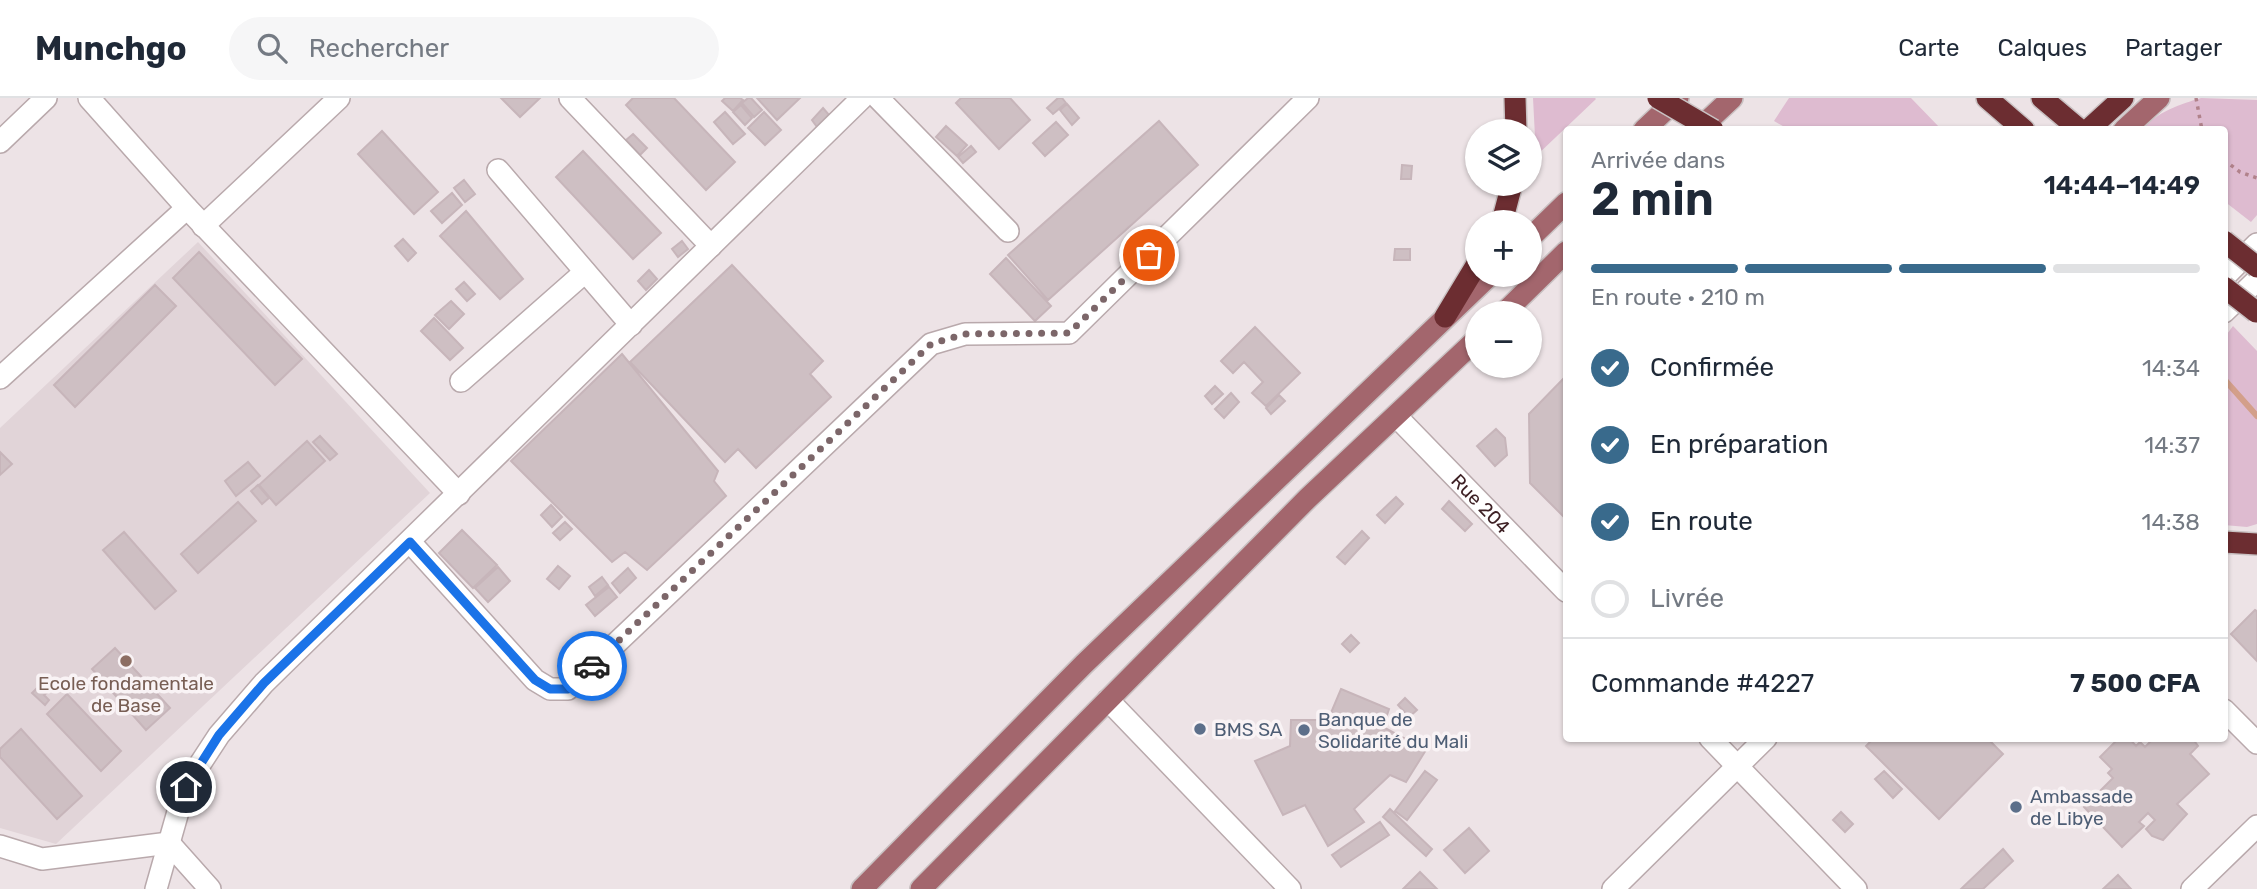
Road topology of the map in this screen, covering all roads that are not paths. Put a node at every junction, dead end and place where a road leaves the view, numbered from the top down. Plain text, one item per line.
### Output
1 (46, 98) edge
2 (89, 98) edge
3 (339, 98) edge
4 (862, 98) edge
5 (878, 98) edge
6 (1308, 98) edge
7 (1515, 98) edge
8 (1658, 98) edge
9 (1678, 98) edge
10 (1732, 98) edge
11 (1987, 98) edge
12 (2042, 98) edge
13 (2123, 98) edge
14 (2159, 98) edge
15 (581, 102) edge
16 (1516, 119) edge
17 (1648, 126) edge
18 (1702, 126) edge
19 (1706, 126) edge
20 (2019, 126) edge
21 (2075, 126) edge
22 (2092, 126) edge
23 (2128, 126) edge
24 (0, 142) edge
25 (498, 170) dead end
26 (1563, 206) edge
27 (187, 208) junction
28 (203, 226) junction
29 (1542, 226) edge
30 (1008, 231) dead end
31 (2228, 244) edge
32 (2257, 244) edge
33 (711, 246) junction
34 (1563, 256) edge
35 (2257, 267) edge
36 (585, 272) junction
37 (2228, 273) edge
38 (2257, 280) edge
39 (1465, 284) edge
40 (1477, 287) edge
41 (2228, 289) edge
42 (1516, 301) edge
43 (2228, 308) edge
44 (2257, 312) edge
45 (1445, 317) junction
46 (631, 325) junction
47 (1465, 350) edge
48 (0, 378) edge
49 (461, 381) dead end
50 (1396, 416) junction
51 (459, 494) junction
52 (410, 542) junction
53 (2228, 542) edge
54 (2257, 544) edge
55 (1563, 588) edge
56 (1108, 700) junction
57 (2228, 714) edge
58 (1714, 742) edge
59 (1762, 742) edge
60 (2257, 743) edge
61 (1737, 766) junction
62 (2257, 826) edge
63 (169, 843) junction
64 (0, 846) edge
65 (156, 889) edge
66 (210, 889) edge
67 (862, 889) edge
68 (921, 889) edge
69 (1290, 889) edge
70 (1613, 889) edge
71 (1856, 889) edge
72 (2192, 889) edge

1 - 24 street
2 - 27 street
3 - 28 street
4 - 33 street
5 - 30 street
6 - 52 street
7 - 16 highway
8 - 19 highway, bridge
9 - 17 main road
10 - 18 main road
11 - 20 highway
12 - 21 highway
13 - 22 highway
14 - 23 main road
15 - 33 street
25 - 36 street
26 - 29 main road
27 - 28 street
27 - 48 street
28 - 51 street
31 - 35 highway, bridge
32 - 37 street
33 - 46 street
34 - 42 main road
36 - 46 street
36 - 49 street
38 - 43 street
39 - 45 highway
40 - 45 main road
41 - 44 highway, bridge
45 - 67 main road
46 - 51 street
47 - 50 main road
50 - 55 street, Rue 204
50 - 56 main road
51 - 52 street
52 - 63 street
53 - 54 highway
56 - 68 main road
56 - 69 street
57 - 60 street
58 - 61 street
59 - 61 street
61 - 70 street
61 - 71 street
62 - 72 street
63 - 64 street
63 - 65 street
63 - 66 street

